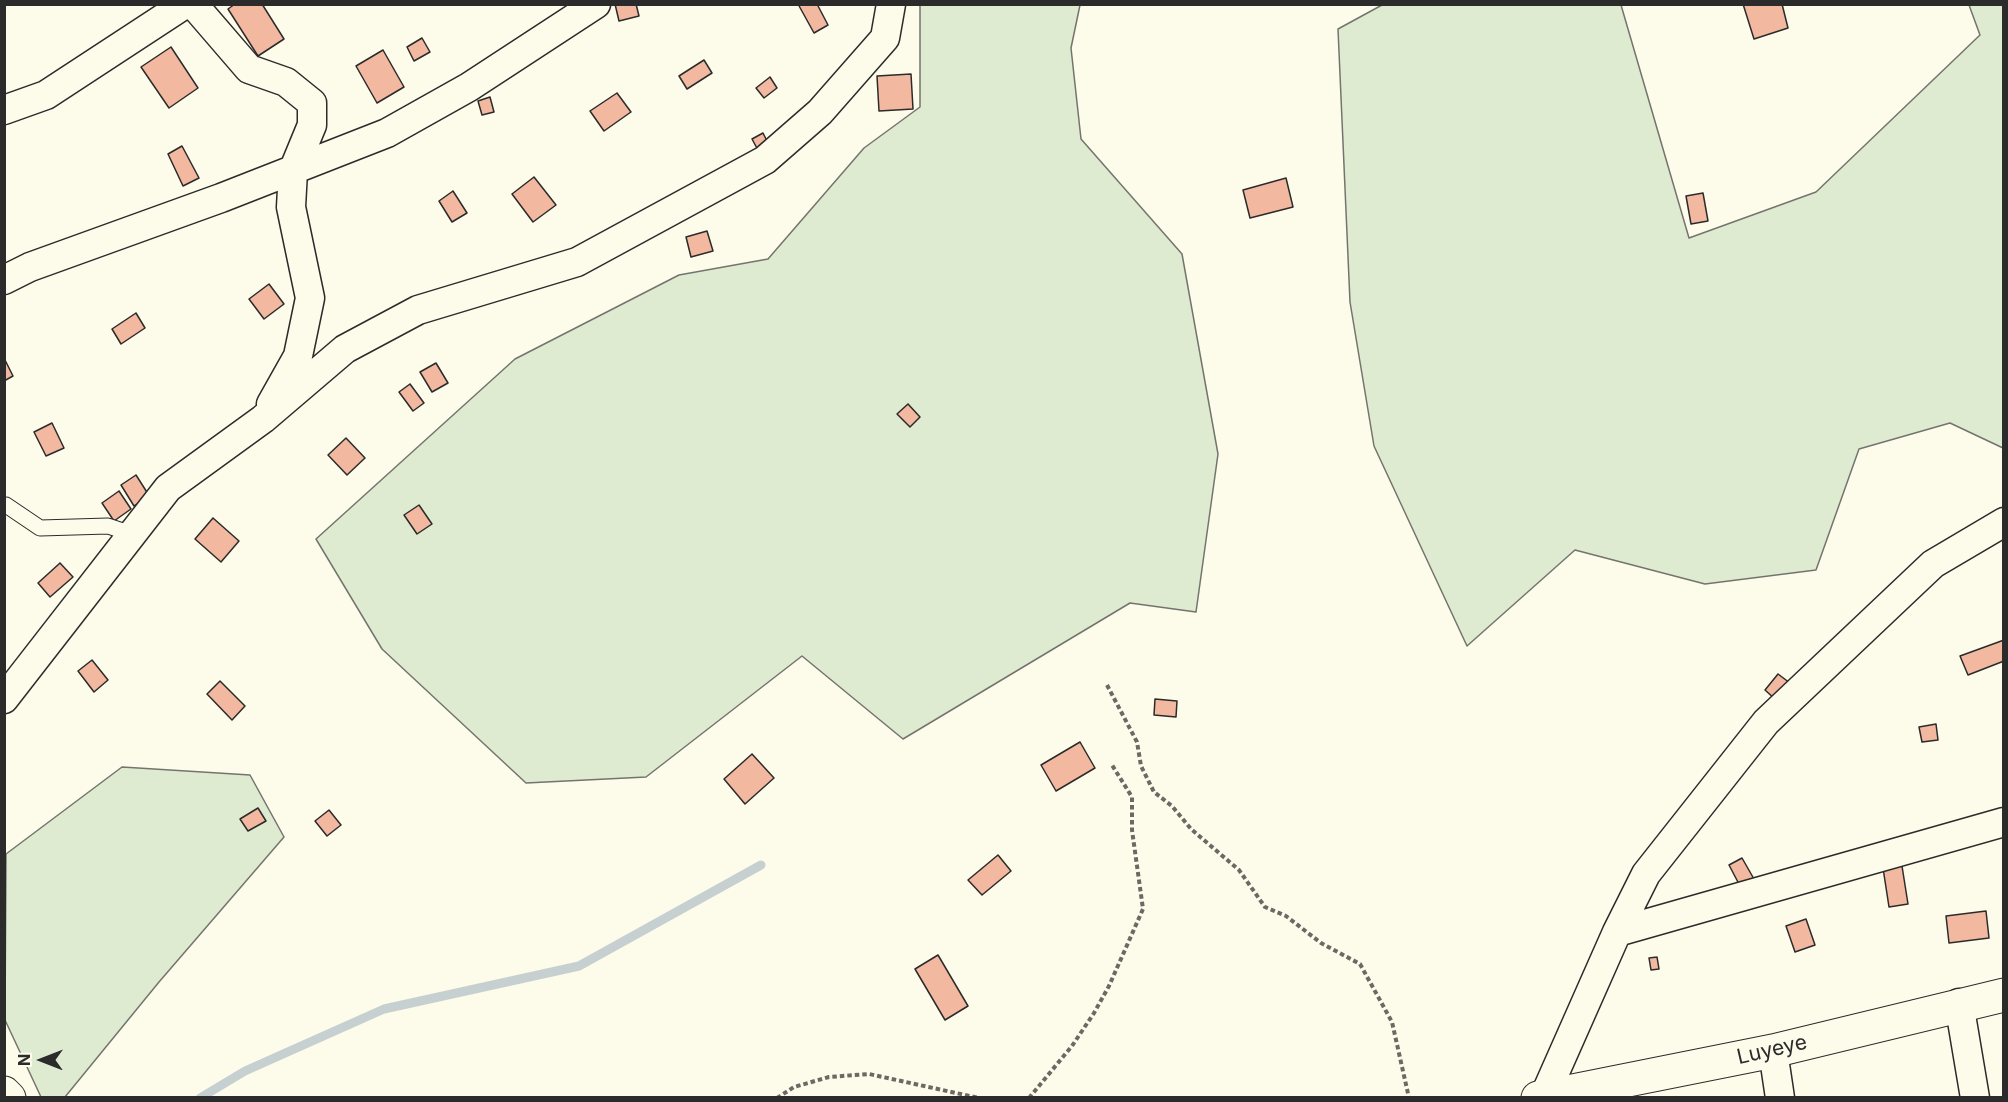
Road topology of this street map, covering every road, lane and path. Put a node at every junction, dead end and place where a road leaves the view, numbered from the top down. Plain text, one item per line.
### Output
1 (184, 4) edge
2 (193, 4) edge
3 (596, 4) edge
4 (891, 4) edge
5 (4, 110) edge
6 (293, 171) junction
7 (4, 280) edge
8 (263, 419) junction
9 (6, 505) dead end
10 (2004, 522) edge
11 (132, 534) junction
12 (1107, 685) dead end
13 (4, 699) edge
14 (1112, 765) dead end
15 (2004, 822) edge
16 (1617, 932) junction
17 (2004, 995) edge
18 (1959, 1004) junction
19 (1773, 1051) junction
20 (4, 1093) edge
21 (1541, 1097) edge
22 (9, 1098) edge
23 (777, 1098) edge
24 (979, 1098) edge
25 (1029, 1098) edge
26 (1409, 1098) edge
27 (1780, 1098) edge
28 (1976, 1098) edge

1 - 5 street
2 - 6 street
3 - 6 street
4 - 8 street
6 - 7 street
6 - 8 street
8 - 11 street
9 - 11 lane
10 - 16 street
11 - 13 street
12 - 26 path
14 - 25 path
15 - 16 street
16 - 21 street
17 - 18 street, Luyeye
18 - 19 street, Luyeye
18 - 28 street
19 - 21 street, Luyeye
19 - 27 street
20 - 22 street
23 - 24 path

